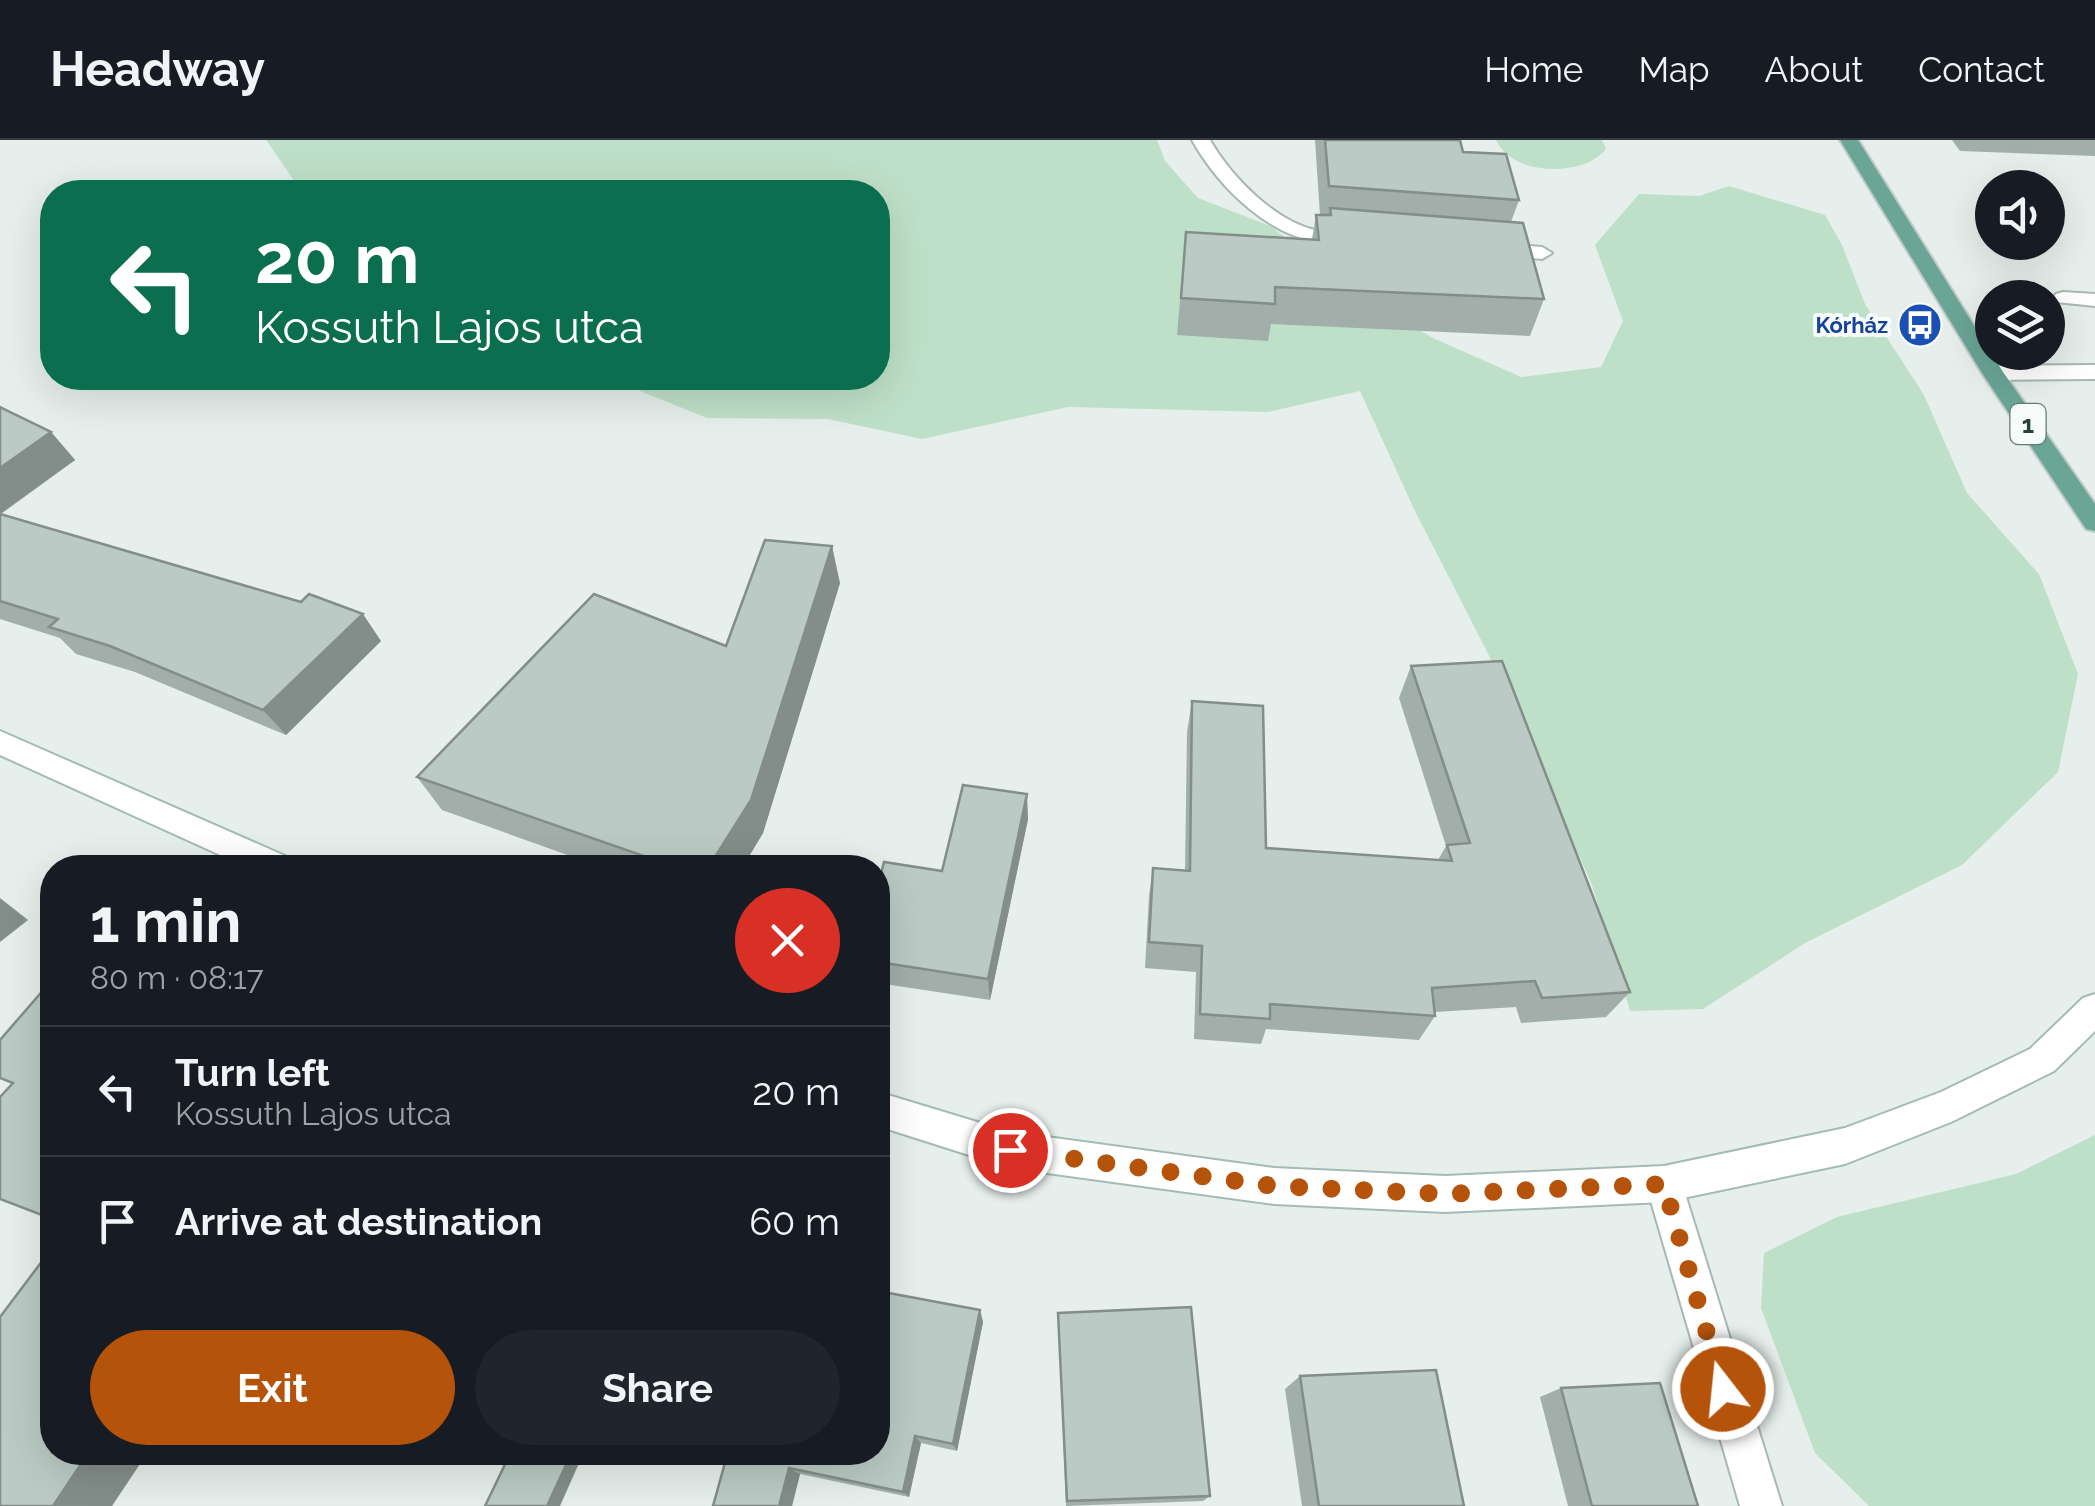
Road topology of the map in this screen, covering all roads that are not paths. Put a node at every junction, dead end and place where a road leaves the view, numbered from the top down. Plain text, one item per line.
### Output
1 (1200, 140) edge
2 (1849, 140) edge
3 (1365, 240) edge
4 (1464, 247) edge
5 (1542, 253) dead end
6 (2065, 298) edge
7 (2095, 300) edge
8 (2095, 372) edge
9 (1992, 373) junction
10 (2095, 523) edge
11 (0, 742) edge
12 (252, 855) edge
13 (2095, 1010) edge
14 (890, 1113) edge
15 (1664, 1184) junction
16 (1762, 1506) edge

1 - 3 street
2 - 9 main road, 1
4 - 5 street
6 - 7 street
8 - 9 street
9 - 10 main road, 1
11 - 12 street
13 - 15 street
14 - 15 street
15 - 16 street

